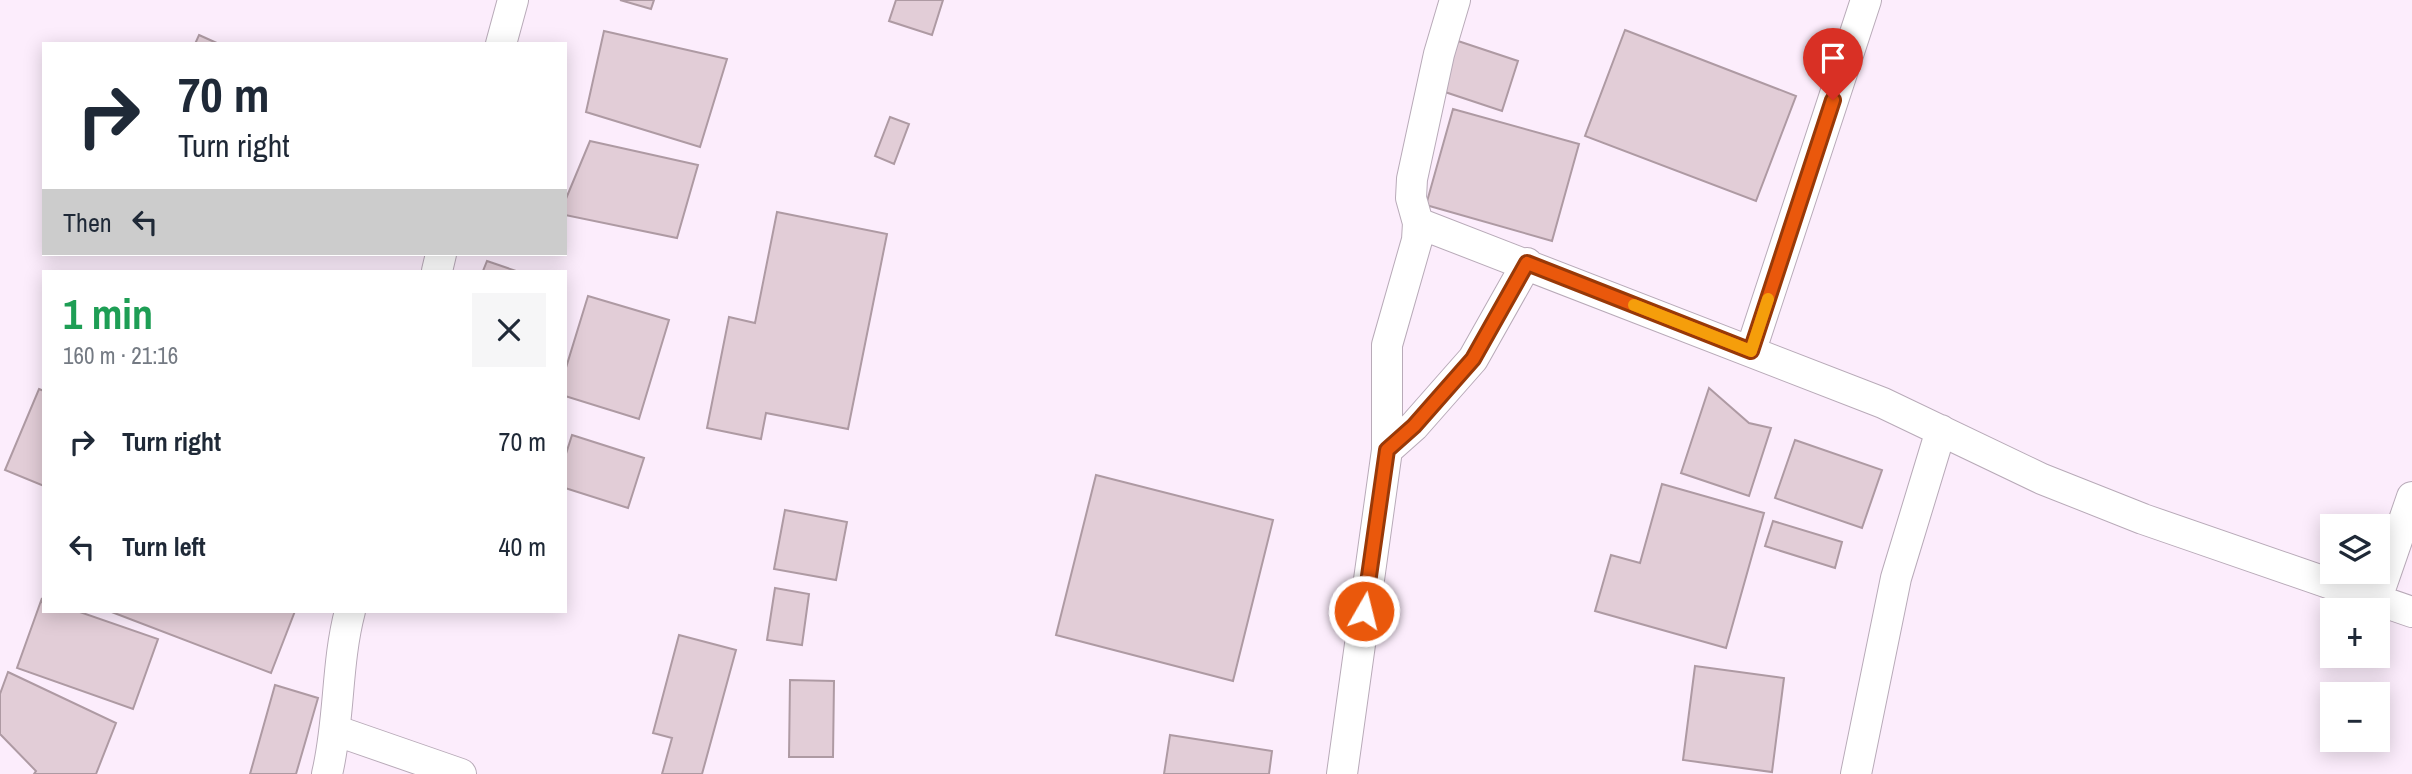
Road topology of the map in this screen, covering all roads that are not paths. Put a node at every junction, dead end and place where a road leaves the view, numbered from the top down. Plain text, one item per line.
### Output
1 (513, 0) edge
2 (1455, 0) edge
3 (1866, 0) edge
4 (501, 42) edge
5 (1418, 223) junction
6 (1527, 263) junction
7 (1751, 351) junction
8 (1941, 430) junction
9 (1387, 450) junction
10 (2412, 497) edge
11 (2367, 598) edge
12 (2377, 598) edge
13 (2390, 605) edge
14 (2412, 612) edge
15 (350, 613) edge
16 (337, 731) junction
17 (327, 774) edge
18 (461, 774) edge
19 (1342, 774) edge
20 (1856, 774) edge

1 - 4 street
2 - 5 street
3 - 7 street
5 - 6 street
5 - 9 street
6 - 7 street
6 - 9 street
7 - 8 street
8 - 11 street
8 - 20 street
9 - 19 street
10 - 12 street
13 - 14 street
15 - 16 street
16 - 17 street
16 - 18 street

